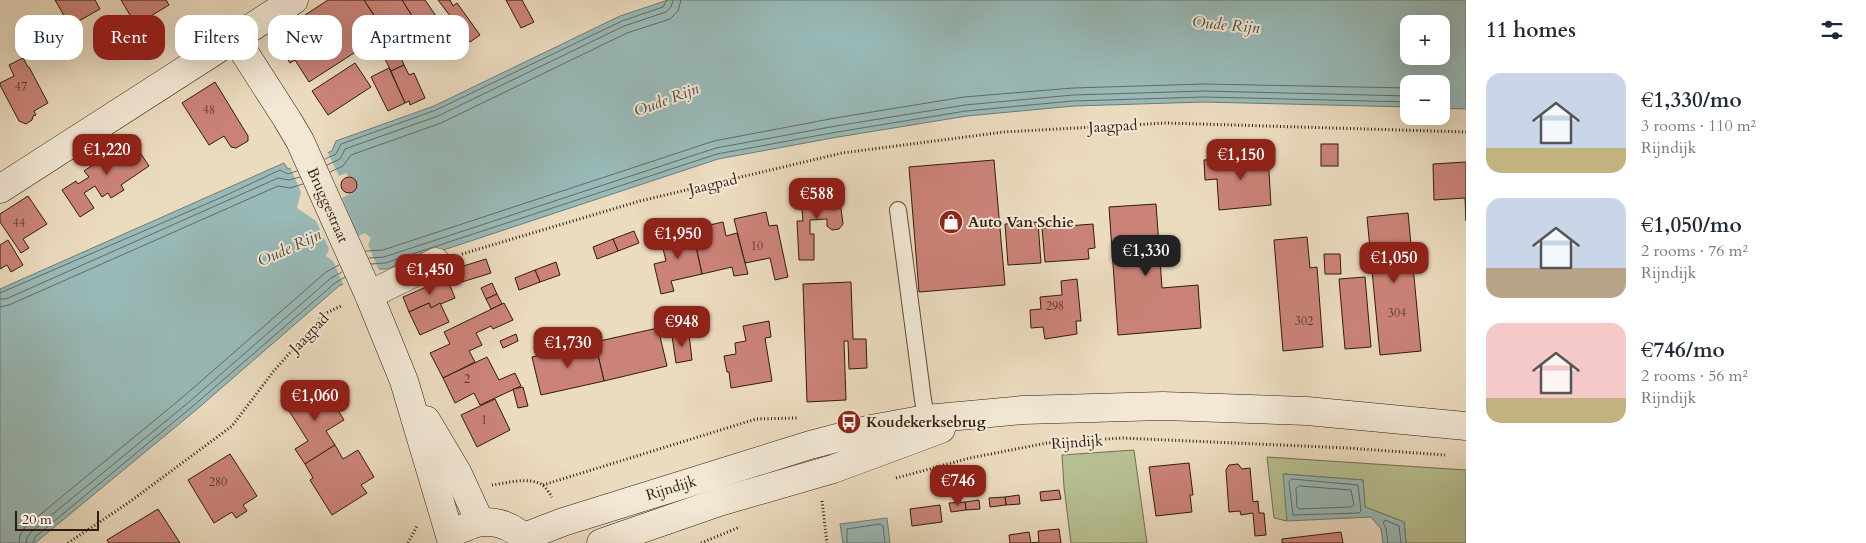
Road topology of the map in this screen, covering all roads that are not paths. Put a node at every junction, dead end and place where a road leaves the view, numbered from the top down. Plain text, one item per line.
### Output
1 (294, 0) edge
2 (258, 23) edge
3 (201, 60) edge
4 (249, 60) edge
5 (0, 189) edge
6 (898, 210) dead end
7 (436, 262) road end
8 (365, 286) junction
9 (404, 381) junction
10 (928, 426) junction
11 (1466, 426) edge
12 (672, 517) junction
13 (480, 522) junction
14 (526, 540) edge
15 (450, 541) edge
16 (601, 543) edge
17 (640, 543) edge

1 - 2 main road
3 - 5 main road
4 - 8 main road, Bruggestraat
6 - 10 lane
7 - 8 main road
8 - 9 main road, Bruggestraat
9 - 13 main road, Bruggestraat
9 - 15 main road, Bruggestraat
10 - 11 main road, Rijndijk
10 - 12 main road, Rijndijk
10 - 14 main road, Rijndijk
12 - 16 main road, Rijndijk
12 - 17 main road
13 - 14 main road
13 - 15 main road

